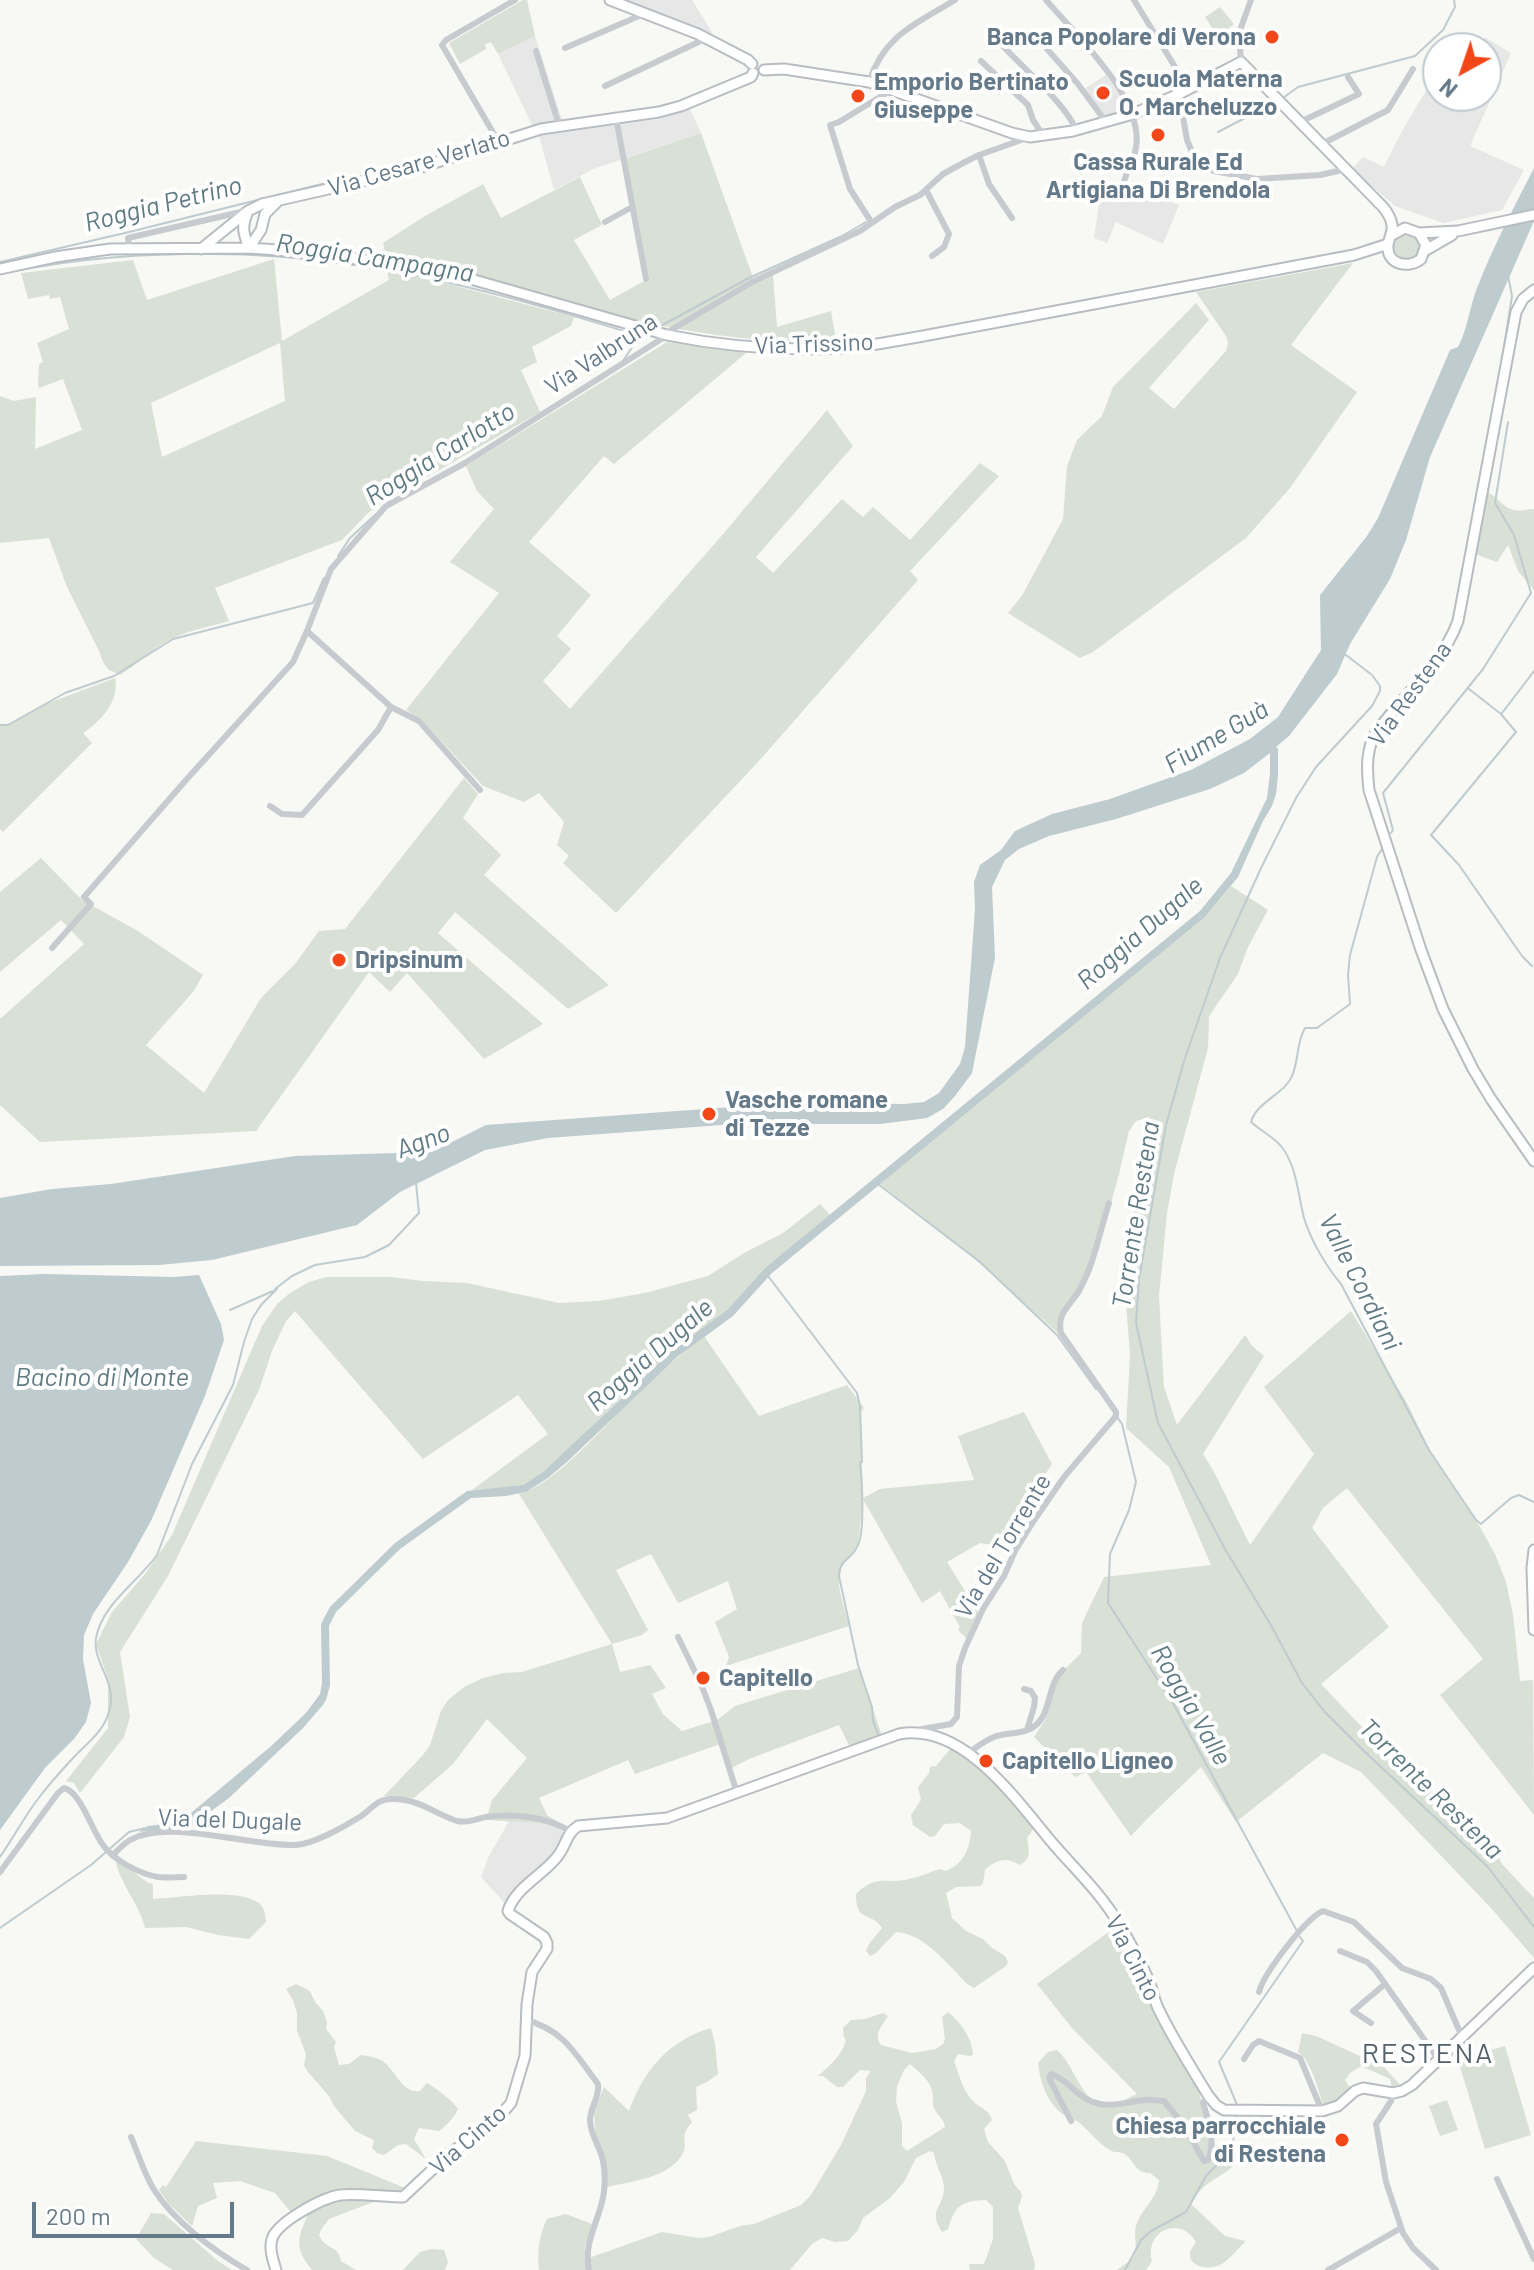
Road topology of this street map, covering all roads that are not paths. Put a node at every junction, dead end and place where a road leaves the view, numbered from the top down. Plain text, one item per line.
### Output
1 (515, 0) edge
2 (610, 0) edge
3 (934, 0) edge
4 (955, 0) edge
5 (1046, 0) edge
6 (1134, 0) edge
7 (1248, 1) edge
8 (941, 9) junction
9 (641, 11) junction
10 (707, 38) junction
11 (1002, 45) dead end
12 (565, 48) dead end
13 (1047, 49) dead end
14 (536, 51) dead end
15 (981, 61) dead end
16 (1241, 62) junction
17 (756, 69) junction
18 (1413, 69) dead end
19 (1348, 77) dead end
20 (869, 82) junction
21 (605, 86) dead end
22 (893, 89) junction
23 (1179, 94) junction
24 (1133, 114) junction
25 (616, 118) junction
26 (1106, 122) junction
27 (1300, 122) junction
28 (559, 125) junction
29 (1076, 130) junction
30 (1043, 135) junction
31 (1030, 137) junction
32 (498, 141) junction
33 (1322, 144) junction
34 (979, 155) junction
35 (1347, 169) junction
36 (1124, 182) dead end
37 (926, 190) junction
38 (278, 201) junction
39 (632, 207) junction
40 (1383, 207) junction
41 (248, 211) junction
42 (1534, 215) edge
43 (1012, 218) dead end
44 (605, 222) dead end
45 (872, 223) junction
46 (261, 230) junction
47 (1414, 230) junction
48 (1458, 231) junction
49 (1390, 240) junction
50 (249, 248) junction
51 (129, 249) junction
52 (201, 249) junction
53 (277, 250) junction
54 (1426, 250) junction
55 (1354, 255) junction
56 (932, 256) dead end
57 (1395, 261) junction
58 (0, 269) edge
59 (646, 279) dead end
60 (1531, 292) edge
61 (1534, 304) edge
62 (667, 335) junction
63 (307, 631) junction
64 (391, 707) junction
65 (480, 790) dead end
66 (270, 806) dead end
67 (52, 948) dead end
68 (1534, 1161) edge
69 (1109, 1203) dead end
70 (1534, 1550) edge
71 (1534, 1630) edge
72 (678, 1637) dead end
73 (1063, 1670) dead end
74 (1024, 1689) dead end
75 (1027, 1730) junction
76 (919, 1732) junction
77 (968, 1754) junction
78 (737, 1793) junction
79 (570, 1831) junction
80 (111, 1854) junction
81 (0, 1872) edge
82 (184, 1877) dead end
83 (1340, 1951) dead end
84 (1534, 1968) edge
85 (1385, 1984) junction
86 (1259, 1992) dead end
87 (526, 2020) junction
88 (1371, 2023) dead end
89 (1462, 2037) junction
90 (1244, 2059) dead end
91 (1438, 2059) junction
92 (1393, 2093) junction
93 (1208, 2095) junction
94 (1322, 2111) junction
95 (1071, 2121) dead end
96 (131, 2137) dead end
97 (1497, 2179) dead end
98 (1401, 2228) junction
99 (1534, 2259) edge
100 (247, 2270) edge
101 (276, 2270) edge
102 (589, 2270) edge
103 (1328, 2270) edge
104 (1436, 2270) edge

1 - 32 street
2 - 9 street
3 - 8 street
4 - 8 street
5 - 24 street
6 - 23 street
7 - 16 street
8 - 20 street
9 - 10 street
9 - 12 street
10 - 17 street
10 - 21 street
11 - 29 street
13 - 26 street
14 - 28 street
15 - 30 street
16 - 23 street
16 - 27 street
17 - 20 street
17 - 25 street, Via Cesare Verlato
18 - 33 street
19 - 27 street
20 - 22 street
22 - 31 street
22 - 45 street
23 - 24 street
23 - 35 street
24 - 26 street
24 - 36 street
25 - 28 street, Via Cesare Verlato
25 - 39 street
26 - 29 street
27 - 33 street
28 - 32 street, Via Cesare Verlato
29 - 30 street
30 - 31 street
31 - 34 street, Via Valbruna
32 - 38 street, Via Cesare Verlato
33 - 35 street
34 - 37 street, Via Valbruna
34 - 43 street
35 - 40 street
37 - 45 street, Via Valbruna
37 - 56 street
38 - 41 street, Via Cesare Verlato
38 - 46 street
39 - 44 street
39 - 59 street
40 - 47 street
40 - 49 street
41 - 50 street
41 - 51 street, Via Cesare Verlato
41 - 52 street, Via Cesare Verlato
42 - 48 street, Via Trissino
45 - 62 street, Via Valbruna
46 - 50 street
46 - 53 street
47 - 48 street, Via Trissino
47 - 49 street, Via Trissino
47 - 54 street
48 - 54 street, Via Trissino
49 - 55 street, Via Trissino
49 - 57 street
50 - 52 street, Via Cesare Verlato
50 - 53 street, Via Cesare Verlato
51 - 52 street, Via Cesare Verlato
51 - 58 street, Via Cesare Verlato
53 - 62 street, Via Trissino
54 - 57 street, Via Trissino
55 - 57 street, Via Trissino
55 - 62 street, Via Trissino
60 - 61 street
60 - 68 street, Via Restena
62 - 63 street, Via Valbruna
63 - 64 street
63 - 67 street, Via Valbruna
64 - 65 street
64 - 66 street
69 - 76 street, Via del Torrente
70 - 71 street
72 - 78 street
73 - 75 street
74 - 75 street
75 - 77 street
76 - 77 street, Via Cinto
76 - 78 street
77 - 93 street, Via Cinto
78 - 79 street
79 - 80 street, Via del Dugale
79 - 87 street, Via Cinto
80 - 81 street
80 - 82 street
83 - 85 street
84 - 89 street
85 - 88 street
85 - 91 street
86 - 89 street
87 - 101 street, Via Cinto
87 - 102 street
89 - 91 street
90 - 94 street
91 - 92 street
92 - 94 street
92 - 98 street
93 - 94 street
93 - 95 street
96 - 100 street
97 - 99 street
98 - 103 street
98 - 104 street

